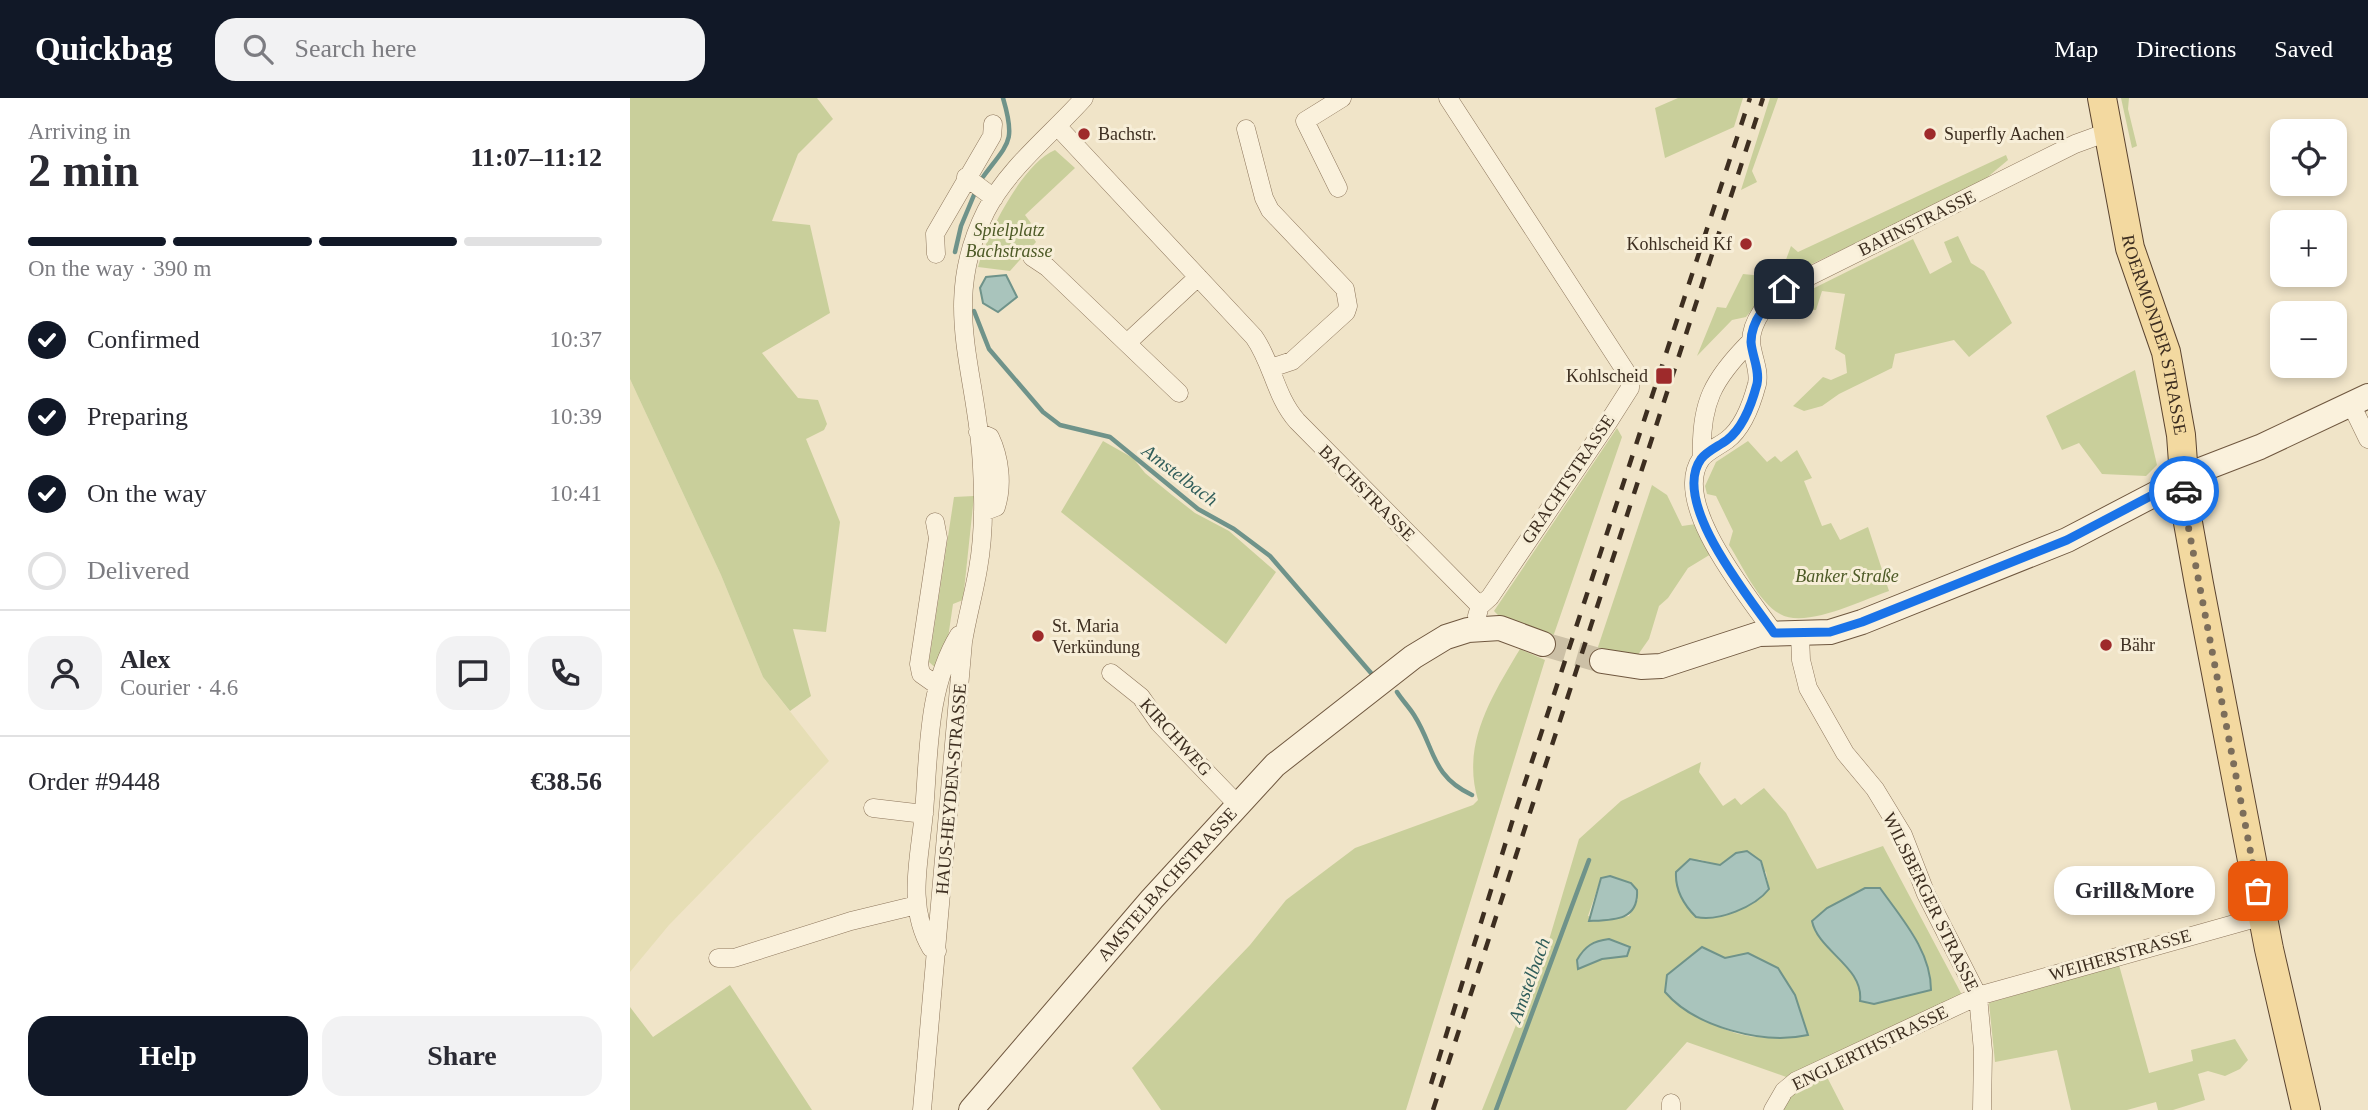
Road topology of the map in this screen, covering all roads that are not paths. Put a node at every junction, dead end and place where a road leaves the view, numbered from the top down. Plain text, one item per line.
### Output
1 (1084, 98) edge
2 (1342, 98) edge
3 (1448, 98) edge
4 (2102, 98) edge
5 (993, 124) dead end
6 (1058, 127) junction
7 (1246, 129) dead end
8 (2108, 132) junction
9 (979, 187) junction
10 (1338, 188) dead end
11 (936, 254) dead end
12 (1032, 257) dead end
13 (1198, 277) junction
14 (1751, 341) junction
15 (1127, 343) junction
16 (1271, 368) junction
17 (1179, 393) dead end
18 (2360, 400) edge
19 (2368, 439) edge
20 (1702, 457) junction
21 (2183, 479) junction
22 (935, 522) dead end
23 (1479, 617) junction
24 (966, 627) junction
25 (1774, 633) junction
26 (1800, 635) junction
27 (1543, 644) tunnel mouth
28 (1602, 661) tunnel mouth
29 (1111, 673) dead end
30 (938, 686) junction
31 (1238, 805) junction
32 (873, 808) dead end
33 (924, 814) junction
34 (917, 905) junction
35 (2263, 916) junction
36 (937, 951) junction
37 (718, 958) dead end
38 (1978, 996) junction
39 (922, 1110) edge
40 (971, 1110) edge
41 (1773, 1110) edge
42 (1982, 1110) edge
43 (2306, 1110) edge

1 - 6 street, HAUS-HEYDEN-STRASSE
2 - 10 street
3 - 23 street, GRACHTSTRASSE
4 - 8 main road, ROERMONDER STRASSE
5 - 9 street, HAUS-HEYDEN-STRASSE
6 - 9 street, HAUS-HEYDEN-STRASSE
6 - 13 street, BACHSTRASSE
7 - 16 street
8 - 14 street, BAHNSTRASSE
8 - 21 main road, ROERMONDER STRASSE
9 - 11 street, HAUS-HEYDEN-STRASSE
9 - 24 street, HAUS-HEYDEN-STRASSE
12 - 15 street
13 - 15 street
13 - 16 street, BACHSTRASSE
14 - 20 street, BAHNSTRASSE
14 - 20 street
15 - 17 street
16 - 23 street, BACHSTRASSE
18 - 19 street
18 - 21 street
20 - 25 street, BAHNSTRASSE
21 - 26 street
21 - 35 main road, ROERMONDER STRASSE
22 - 30 street, HAUS-HEYDEN-STRASSE
23 - 27 street
23 - 31 street, AMSTELBACHSTRASSE
24 - 30 street, HAUS-HEYDEN-STRASSE
24 - 36 street, HAUS-HEYDEN-STRASSE
25 - 26 street
25 - 28 street
26 - 38 street, WILSBERGER STRASSE
29 - 31 street, KIRCHWEG
30 - 33 street, HAUS-HEYDEN-STRASSE
31 - 40 street, AMSTELBACHSTRASSE
32 - 33 street, HAUS-HEYDEN-STRASSE
33 - 34 street, HAUS-HEYDEN-STRASSE
34 - 36 street, HAUS-HEYDEN-STRASSE
34 - 37 street, HAUS-HEYDEN-STRASSE
35 - 38 street, WEIHERSTRASSE
35 - 43 main road, ROERMONDER STRASSE
36 - 39 street, HAUS-HEYDEN-STRASSE
38 - 41 street, ENGLERTHSTRASSE
38 - 42 street, WILSBERGER STRASSE

